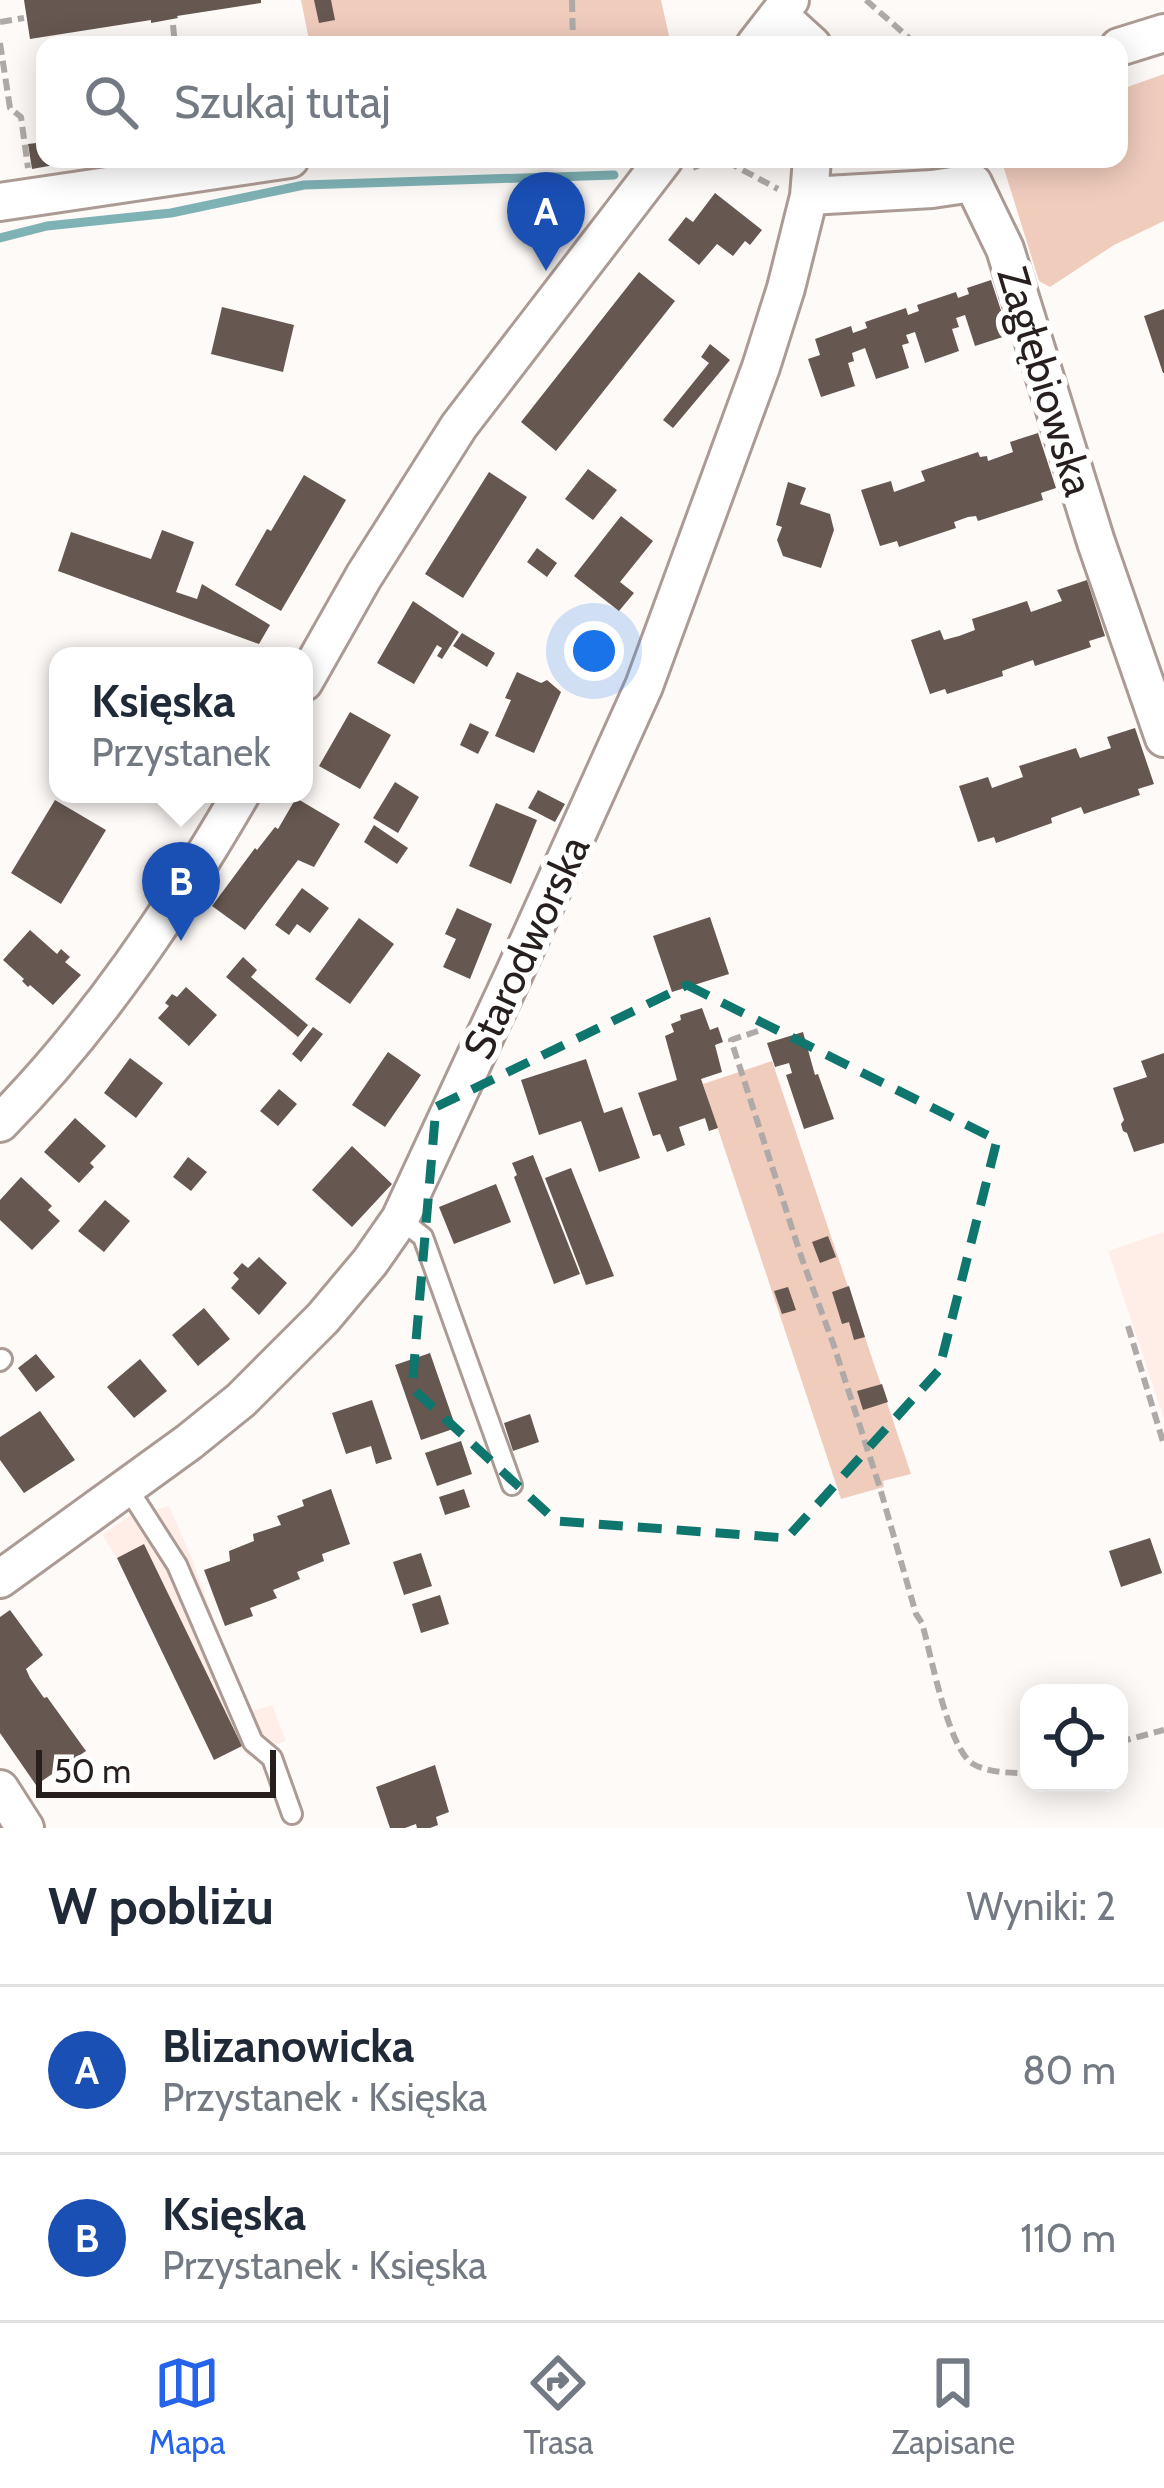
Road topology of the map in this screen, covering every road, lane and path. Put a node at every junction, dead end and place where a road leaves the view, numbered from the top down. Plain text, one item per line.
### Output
1 (572, 0) edge
2 (866, 0) edge
3 (784, 7) edge
4 (24, 17) dead end
5 (0, 22) edge
6 (172, 25) dead end
7 (1164, 34) edge
8 (174, 36) edge
9 (573, 36) edge
10 (762, 36) edge
11 (805, 36) edge
12 (907, 36) edge
13 (0, 43) edge
14 (1128, 44) edge
15 (229, 168) edge
16 (663, 168) edge
17 (738, 168) edge
18 (811, 168) edge
19 (971, 171) edge
20 (30, 178) dead end
21 (809, 196) junction
22 (0, 202) edge
23 (313, 666) edge
24 (1164, 738) edge
25 (235, 803) edge
26 (758, 1031) dead end
27 (0, 1123) edge
28 (400, 1219) junction
29 (1128, 1326) dead end
30 (1164, 1445) edge
31 (512, 1485) dead end
32 (127, 1487) junction
33 (0, 1579) edge
34 (1164, 1730) edge
35 (1128, 1740) edge
36 (1020, 1773) edge
37 (0, 1789) edge
38 (292, 1814) dead end
39 (25, 1828) edge

1 - 9 path
2 - 12 path
3 - 10 street
3 - 11 street
4 - 5 path
6 - 8 path
7 - 14 street
13 - 20 path
15 - 22 street
16 - 23 street
17 - 21 path
18 - 21 street, Starodworska
19 - 21 street, Zagłębiowska
19 - 24 street, Zagłębiowska
21 - 28 street, Starodworska
25 - 27 street
26 - 36 path
28 - 31 lane
28 - 32 street, Starodworska
29 - 30 path
32 - 33 street, Starodworska
32 - 38 lane
34 - 35 path
37 - 39 street

